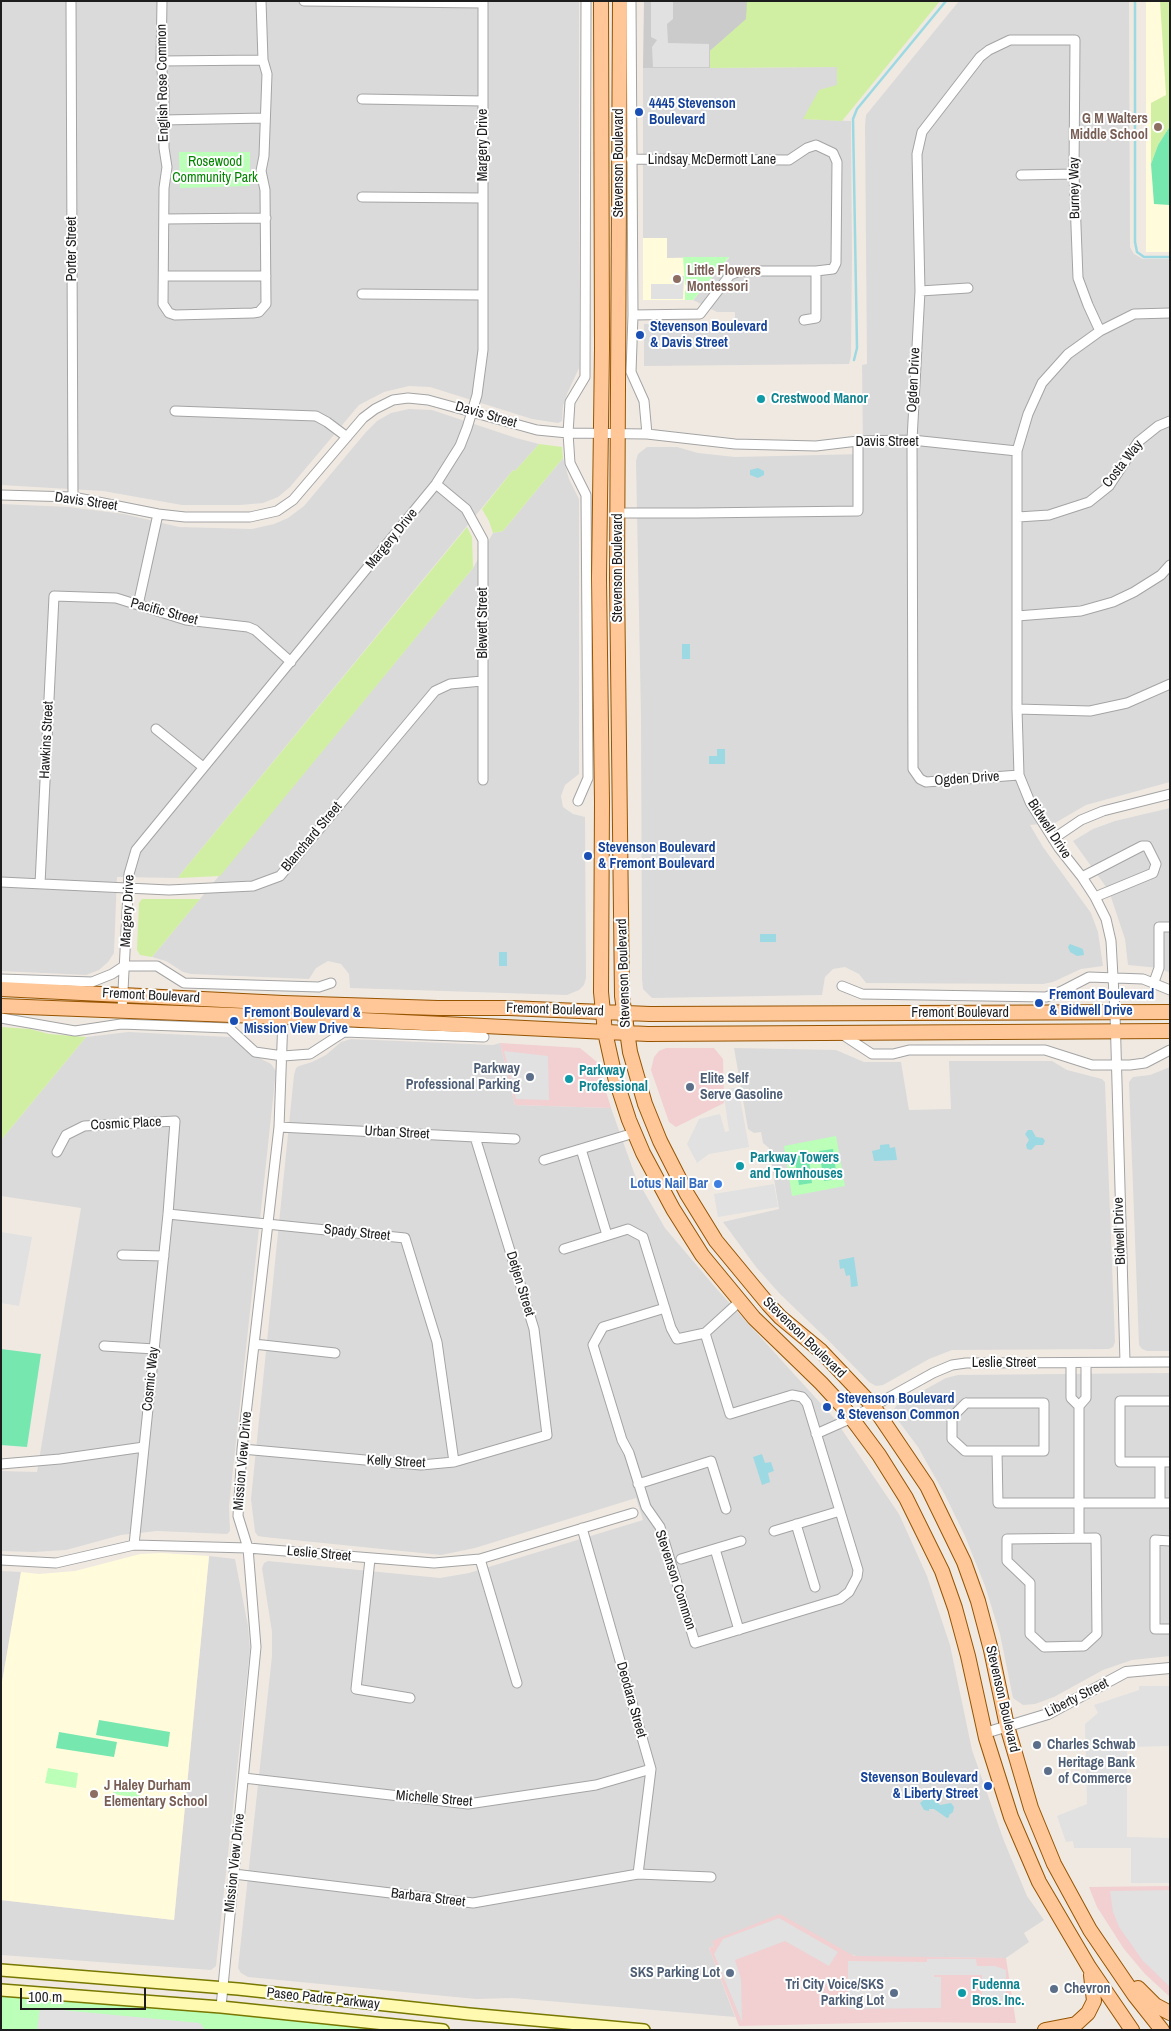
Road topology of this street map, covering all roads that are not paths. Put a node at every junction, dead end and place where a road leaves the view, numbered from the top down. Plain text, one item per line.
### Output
1 (71, 1) edge
2 (162, 1) edge
3 (261, 1) edge
4 (304, 1) edge
5 (586, 1) edge
6 (601, 1) edge
7 (620, 1) edge
8 (632, 1) edge
9 (483, 2) edge
10 (1075, 40) joint
11 (263, 60) junction
12 (160, 61) junction
13 (362, 100) dead end
14 (483, 101) junction
15 (265, 118) junction
16 (164, 120) junction
17 (631, 159) junction
18 (1074, 174) junction
19 (1021, 175) dead end
20 (362, 197) dead end
21 (483, 198) junction
22 (266, 218) junction
23 (164, 219) junction
24 (816, 271) junction
25 (164, 276) junction
26 (266, 276) junction
27 (968, 288) dead end
28 (920, 290) junction
29 (362, 294) dead end
30 (483, 294) junction
31 (1170, 313) edge
32 (633, 315) junction
33 (804, 320) dead end
34 (1100, 331) junction
35 (175, 411) dead end
36 (473, 411) junction
37 (1170, 421) edge
38 (568, 433) junction
39 (601, 433) junction
40 (617, 434) junction
41 (647, 434) junction
42 (347, 436) junction
43 (912, 440) junction
44 (858, 441) junction
45 (1017, 451) junction
46 (436, 484) junction
47 (1, 495) edge
48 (73, 497) junction
49 (617, 513) junction
50 (158, 514) junction
51 (1018, 516) junction
52 (1170, 564) edge
53 (54, 596) joint
54 (138, 605) junction
55 (1018, 616) junction
56 (291, 662) junction
57 (482, 681) junction
58 (1170, 684) edge
59 (1018, 709) junction
60 (156, 728) dead end
61 (203, 767) junction
62 (1019, 775) junction
63 (483, 780) dead end
64 (1170, 794) edge
65 (578, 801) dead end
66 (1052, 839) junction
67 (1082, 877) junction
68 (1, 882) edge
69 (40, 884) junction
70 (129, 888) junction
71 (1095, 897) junction
72 (1170, 927) edge
73 (124, 966) junction
74 (1113, 977) junction
75 (1, 979) edge
76 (1154, 982) junction
77 (331, 983) dead end
78 (842, 986) dead end
79 (1, 989) edge
80 (1170, 990) edge
81 (123, 994) junction
82 (1, 1006) edge
83 (122, 1010) junction
84 (283, 1010) junction
85 (602, 1012) junction
86 (1170, 1012) edge
87 (623, 1013) junction
88 (1115, 1013) junction
89 (1, 1018) edge
90 (1115, 1031) junction
91 (1170, 1031) edge
92 (605, 1032) junction
93 (839, 1032) junction
94 (626, 1034) junction
95 (484, 1037) dead end
96 (1170, 1050) edge
97 (283, 1056) junction
98 (1115, 1065) junction
99 (279, 1127) junction
100 (634, 1133) junction
101 (475, 1137) junction
102 (515, 1139) dead end
103 (581, 1149) junction
104 (56, 1152) dead end
105 (544, 1160) dead end
106 (168, 1214) junction
107 (266, 1223) junction
108 (607, 1235) junction
109 (564, 1248) dead end
110 (122, 1255) dead end
111 (164, 1256) junction
112 (739, 1302) junction
113 (665, 1308) junction
114 (705, 1333) junction
115 (254, 1344) junction
116 (104, 1346) dead end
117 (154, 1349) junction
118 (335, 1352) dead end
119 (1125, 1362) junction
120 (1170, 1362) edge
121 (1071, 1363) junction
122 (1086, 1363) junction
123 (1170, 1401) edge
124 (873, 1406) junction
125 (1079, 1406) junction
126 (852, 1418) junction
127 (816, 1434) junction
128 (547, 1435) joint
129 (144, 1447) junction
130 (242, 1449) junction
131 (997, 1451) junction
132 (454, 1462) junction
133 (1165, 1462) edge
134 (1, 1464) edge
135 (638, 1484) junction
136 (1160, 1503) junction
137 (1170, 1503) edge
138 (1079, 1504) junction
139 (726, 1509) dead end
140 (840, 1511) junction
141 (633, 1513) dead end
142 (796, 1524) junction
143 (582, 1528) junction
144 (774, 1530) dead end
145 (1079, 1538) junction
146 (741, 1541) dead end
147 (1170, 1541) edge
148 (134, 1545) junction
149 (248, 1548) junction
150 (715, 1549) junction
151 (370, 1559) junction
152 (480, 1559) junction
153 (681, 1559) dead end
154 (1, 1560) edge
155 (815, 1587) dead end
156 (1170, 1629) edge
157 (740, 1630) junction
158 (1170, 1668) edge
159 (517, 1684) dead end
160 (410, 1698) dead end
161 (1007, 1726) junction
162 (985, 1732) junction
163 (651, 1769) junction
164 (244, 1778) junction
165 (234, 1874) junction
166 (638, 1874) junction
167 (711, 1877) dead end
168 (1106, 1955) junction
169 (1089, 1967) junction
170 (1, 1970) edge
171 (223, 1988) junction
172 (1, 1990) edge
173 (221, 2008) junction
174 (1170, 2013) edge
175 (443, 2030) edge
176 (644, 2030) edge
177 (1046, 2030) edge
178 (1132, 2030) edge
179 (1162, 2030) edge

1 - 48 street, Porter Street
2 - 12 street, English Rose Common
3 - 11 street
4 - 9 street
5 - 38 street
6 - 39 main road, Stevenson Boulevard
7 - 40 main road, Stevenson Boulevard
8 - 17 street, Stevenson Boulevard
9 - 14 street, Margery Drive
10 - 18 street, Burney Way
10 - 28 street, Ogden Drive
11 - 12 street
11 - 15 street
12 - 16 street, English Rose Common
13 - 14 street
14 - 21 street, Margery Drive
15 - 16 street
15 - 22 street
16 - 23 street, English Rose Common
17 - 24 street, Lindsay McDermott Lane
17 - 32 street, Stevenson Boulevard
18 - 19 street
18 - 34 street, Burney Way
20 - 21 street
21 - 30 street, Margery Drive
22 - 23 street
22 - 26 street
23 - 25 street, English Rose Common
24 - 32 street, Lindsay McDermott Lane
24 - 33 street
25 - 26 street
25 - 26 street, English Rose Common
27 - 28 street
28 - 43 street, Ogden Drive
29 - 30 street
30 - 36 street, Margery Drive
31 - 34 street, Bidwell Drive
32 - 41 street, Stevenson Boulevard
34 - 45 street, Bidwell Drive
35 - 42 street
36 - 38 street, Davis Street
36 - 42 street, Davis Street
36 - 46 street, Margery Drive
37 - 51 street, Costa Way
38 - 39 street, Davis Street
38 - 65 street
39 - 40 street, Davis Street
39 - 85 main road, Stevenson Boulevard
40 - 41 street, Davis Street
40 - 49 main road, Stevenson Boulevard
41 - 44 street, Davis Street
42 - 50 street, Davis Street
43 - 44 street, Davis Street
43 - 45 street, Davis Street
43 - 62 street, Ogden Drive
44 - 49 street
45 - 51 street, Bidwell Drive
46 - 56 street, Margery Drive
46 - 57 street, Blewett Street
47 - 48 street, Davis Street
48 - 50 street, Davis Street
49 - 87 main road, Stevenson Boulevard
50 - 54 street
51 - 55 street, Bidwell Drive
52 - 55 street
53 - 54 street, Pacific Street
53 - 69 street, Hawkins Street
54 - 56 street, Pacific Street
55 - 59 street, Bidwell Drive
56 - 61 street, Margery Drive
57 - 63 street, Blewett Street
57 - 70 street, Blanchard Street
58 - 59 street
59 - 62 street, Bidwell Drive
60 - 61 street
61 - 70 street, Margery Drive
62 - 66 street, Bidwell Drive
64 - 66 street
66 - 67 street, Bidwell Drive
67 - 71 street, Bidwell Drive
67 - 71 street
68 - 69 street, Blanchard Street
69 - 70 street, Blanchard Street
70 - 73 street, Margery Drive
71 - 74 street, Bidwell Drive
72 - 76 street
73 - 75 street, Fremont Boulevard
73 - 77 street, Fremont Boulevard
73 - 81 street, Margery Drive
74 - 76 street, Fremont Boulevard
74 - 78 street, Fremont Boulevard
74 - 88 street, Bidwell Drive
76 - 80 street, Fremont Boulevard
79 - 81 main road, Fremont Boulevard
81 - 83 street, Margery Drive
81 - 84 main road, Fremont Boulevard
82 - 83 main road, Fremont Boulevard
83 - 84 main road, Fremont Boulevard
84 - 85 main road, Fremont Boulevard
84 - 92 main road, Fremont Boulevard
84 - 97 street, Mission View Drive
85 - 87 main road, Fremont Boulevard
85 - 92 main road, Stevenson Boulevard
86 - 88 main road, Fremont Boulevard
87 - 88 main road, Fremont Boulevard
87 - 94 main road, Stevenson Boulevard
88 - 90 street, Bidwell Drive
89 - 97 street, Fremont Boulevard
90 - 91 main road, Fremont Boulevard
90 - 93 main road, Fremont Boulevard
90 - 98 street, Bidwell Drive
92 - 94 main road, Fremont Boulevard
92 - 100 main road, Stevenson Boulevard
93 - 94 main road, Fremont Boulevard
93 - 98 street
94 - 124 main road, Stevenson Boulevard
95 - 97 street, Fremont Boulevard
96 - 98 street
97 - 99 street, Mission View Drive
98 - 119 street, Bidwell Drive
99 - 101 street, Urban Street
99 - 107 street, Mission View Drive
100 - 103 street
100 - 112 main road, Stevenson Boulevard
101 - 102 street, Urban Street
101 - 128 street, Detjen Street
103 - 105 street
103 - 108 street
104 - 106 street, Cosmic Place
106 - 107 street, Spady Street
106 - 111 street, Cosmic Way
107 - 115 street, Mission View Drive
107 - 132 street, Spady Street
108 - 109 street
108 - 113 street
110 - 111 street
111 - 117 street, Cosmic Way
112 - 114 street
112 - 126 main road, Stevenson Boulevard
113 - 114 street
113 - 135 street, Stevenson Common
114 - 127 street, Stevenson Common
115 - 118 street
115 - 130 street, Mission View Drive
116 - 117 street
117 - 129 street, Cosmic Way
119 - 120 street, Leslie Street
119 - 122 street, Leslie Street
121 - 122 street, Leslie Street
121 - 124 street, Leslie Street
121 - 125 street
122 - 125 street
123 - 133 street
124 - 126 street, Leslie Street
124 - 161 main road, Stevenson Boulevard
125 - 138 street
126 - 127 street
126 - 162 main road, Stevenson Boulevard
127 - 140 street, Stevenson Common
128 - 132 street, Kelly Street
129 - 134 street
129 - 148 street, Cosmic Way
130 - 132 street, Kelly Street
130 - 149 street, Mission View Drive
131 - 131 street
131 - 138 street
133 - 136 street
135 - 139 street
135 - 157 street, Stevenson Common
136 - 137 street
136 - 138 street
138 - 145 street
140 - 142 street
140 - 157 street, Stevenson Common
141 - 143 street, Leslie Street
142 - 144 street
142 - 155 street
143 - 152 street, Leslie Street
143 - 163 street, Deodara Street
145 - 145 street
146 - 150 street
147 - 156 street
148 - 149 street, Leslie Street
148 - 154 street, Leslie Street
149 - 151 street, Leslie Street
149 - 164 street, Mission View Drive
150 - 153 street
150 - 157 street
151 - 152 street, Leslie Street
151 - 160 street
152 - 159 street
158 - 161 street, Liberty Street
161 - 162 street, Liberty Street
161 - 168 main road, Stevenson Boulevard
162 - 169 main road, Stevenson Boulevard
163 - 164 street, Michelle Street
163 - 166 street, Deodara Street
164 - 165 street, Mission View Drive
165 - 166 street, Barbara Street
165 - 171 street, Mission View Drive
166 - 167 street, Barbara Street
168 - 174 main road
168 - 179 main road, Stevenson Boulevard
169 - 177 main road
169 - 178 main road, Stevenson Boulevard
170 - 171 main road, Paseo Padre Parkway
171 - 173 street, Mission View Drive
171 - 176 main road, Paseo Padre Parkway
172 - 173 main road, Paseo Padre Parkway
173 - 175 main road, Paseo Padre Parkway

